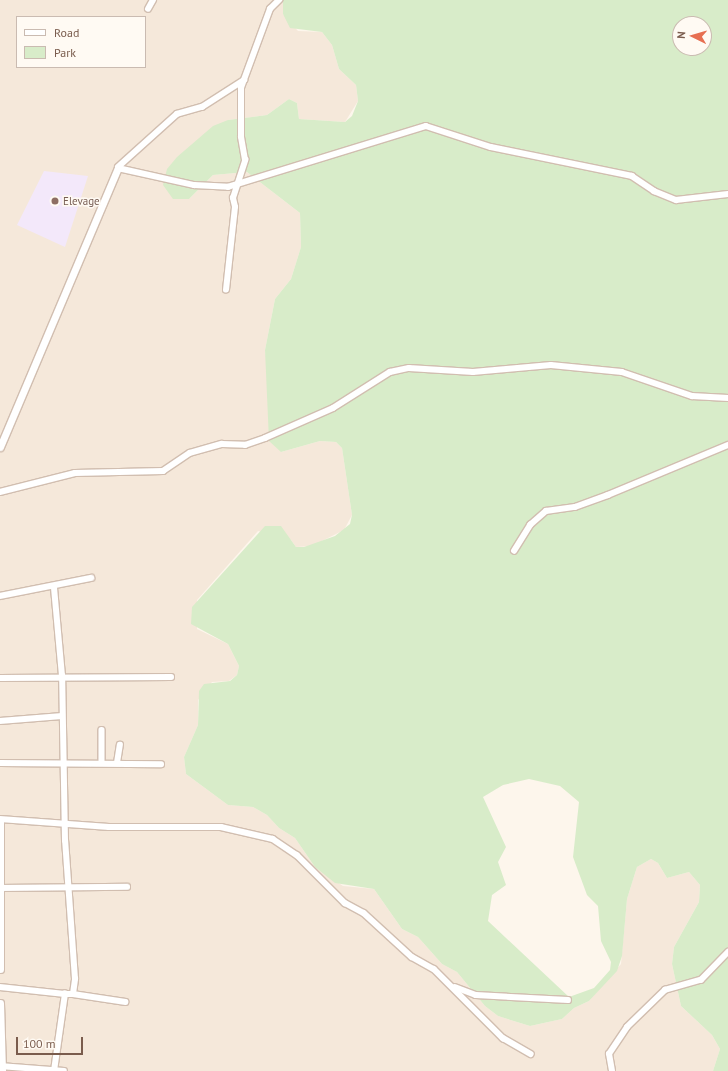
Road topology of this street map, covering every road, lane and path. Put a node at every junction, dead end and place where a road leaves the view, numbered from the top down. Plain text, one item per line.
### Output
1 (153, 0) edge
2 (279, 0) edge
3 (148, 9) dead end
4 (244, 79) junction
5 (118, 168) junction
6 (237, 185) junction
7 (728, 194) edge
8 (226, 290) dead end
9 (728, 398) edge
10 (728, 444) edge
11 (0, 446) edge
12 (0, 492) edge
13 (514, 551) dead end
14 (91, 578) dead end
15 (54, 588) junction
16 (0, 596) edge
17 (62, 676) junction
18 (170, 676) dead end
19 (0, 678) edge
20 (62, 716) junction
21 (0, 721) edge
22 (102, 730) dead end
23 (120, 745) dead end
24 (0, 763) edge
25 (63, 763) junction
26 (102, 763) junction
27 (117, 764) junction
28 (161, 764) dead end
29 (0, 821) edge
30 (64, 823) junction
31 (127, 887) dead end
32 (1, 888) edge
33 (67, 888) junction
34 (728, 952) edge
35 (0, 969) edge
36 (0, 987) edge
37 (453, 987) junction
38 (66, 994) junction
39 (73, 994) junction
40 (568, 1000) dead end
41 (125, 1002) dead end
42 (0, 1003) edge
43 (531, 1054) dead end
44 (1, 1068) edge
45 (54, 1070) edge
46 (64, 1071) edge
47 (612, 1071) edge

1 - 3 street
2 - 4 street
4 - 5 street
4 - 6 street
5 - 6 street
5 - 11 street
6 - 7 street
6 - 8 street
9 - 12 street
10 - 13 street
14 - 15 street
15 - 16 street
15 - 17 street
17 - 18 street
17 - 19 street
17 - 20 street
20 - 21 street
20 - 25 street
22 - 26 street
23 - 27 street
24 - 25 street
25 - 26 street
25 - 30 street
26 - 27 street
27 - 28 street
29 - 30 street
29 - 32 street
30 - 33 street
30 - 37 street
31 - 33 street
32 - 33 street
32 - 35 street
33 - 39 street
34 - 47 street
36 - 38 street
37 - 40 street
37 - 43 street
38 - 39 street
38 - 45 street
39 - 41 street
42 - 44 street
44 - 45 street
45 - 46 street

